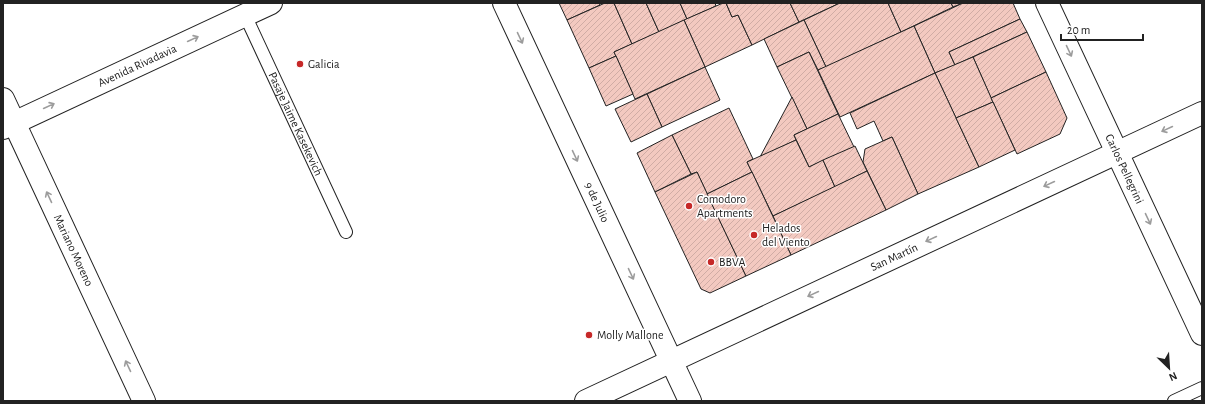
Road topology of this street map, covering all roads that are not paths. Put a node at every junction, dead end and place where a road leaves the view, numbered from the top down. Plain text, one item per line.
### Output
1 (271, 3) edge
2 (504, 3) edge
3 (1047, 3) edge
4 (245, 15) junction
5 (3, 99) edge
6 (1202, 112) edge
7 (8, 125) edge
8 (1117, 152) junction
9 (346, 232) dead end
10 (1202, 334) edge
11 (671, 361) junction
12 (1202, 388) edge
13 (144, 401) edge
14 (586, 401) edge
15 (690, 401) edge
16 (1174, 401) edge

1 - 4 street, Avenida Rivadavia
2 -> 11 street, 9 de Julio
3 -> 8 street, Carlos Pellegrini
7 -> 4 street, Avenida Rivadavia
4 - 9 lane, Pasaje Jaime Kasekevich
5 - 7 street, Mariano Moreno
6 -> 8 street, San Martín
13 -> 7 street, Mariano Moreno
8 -> 10 street, Carlos Pellegrini
8 -> 11 street, San Martín
11 - 14 street, San Martín
11 - 15 street, 9 de Julio
12 - 16 lane

